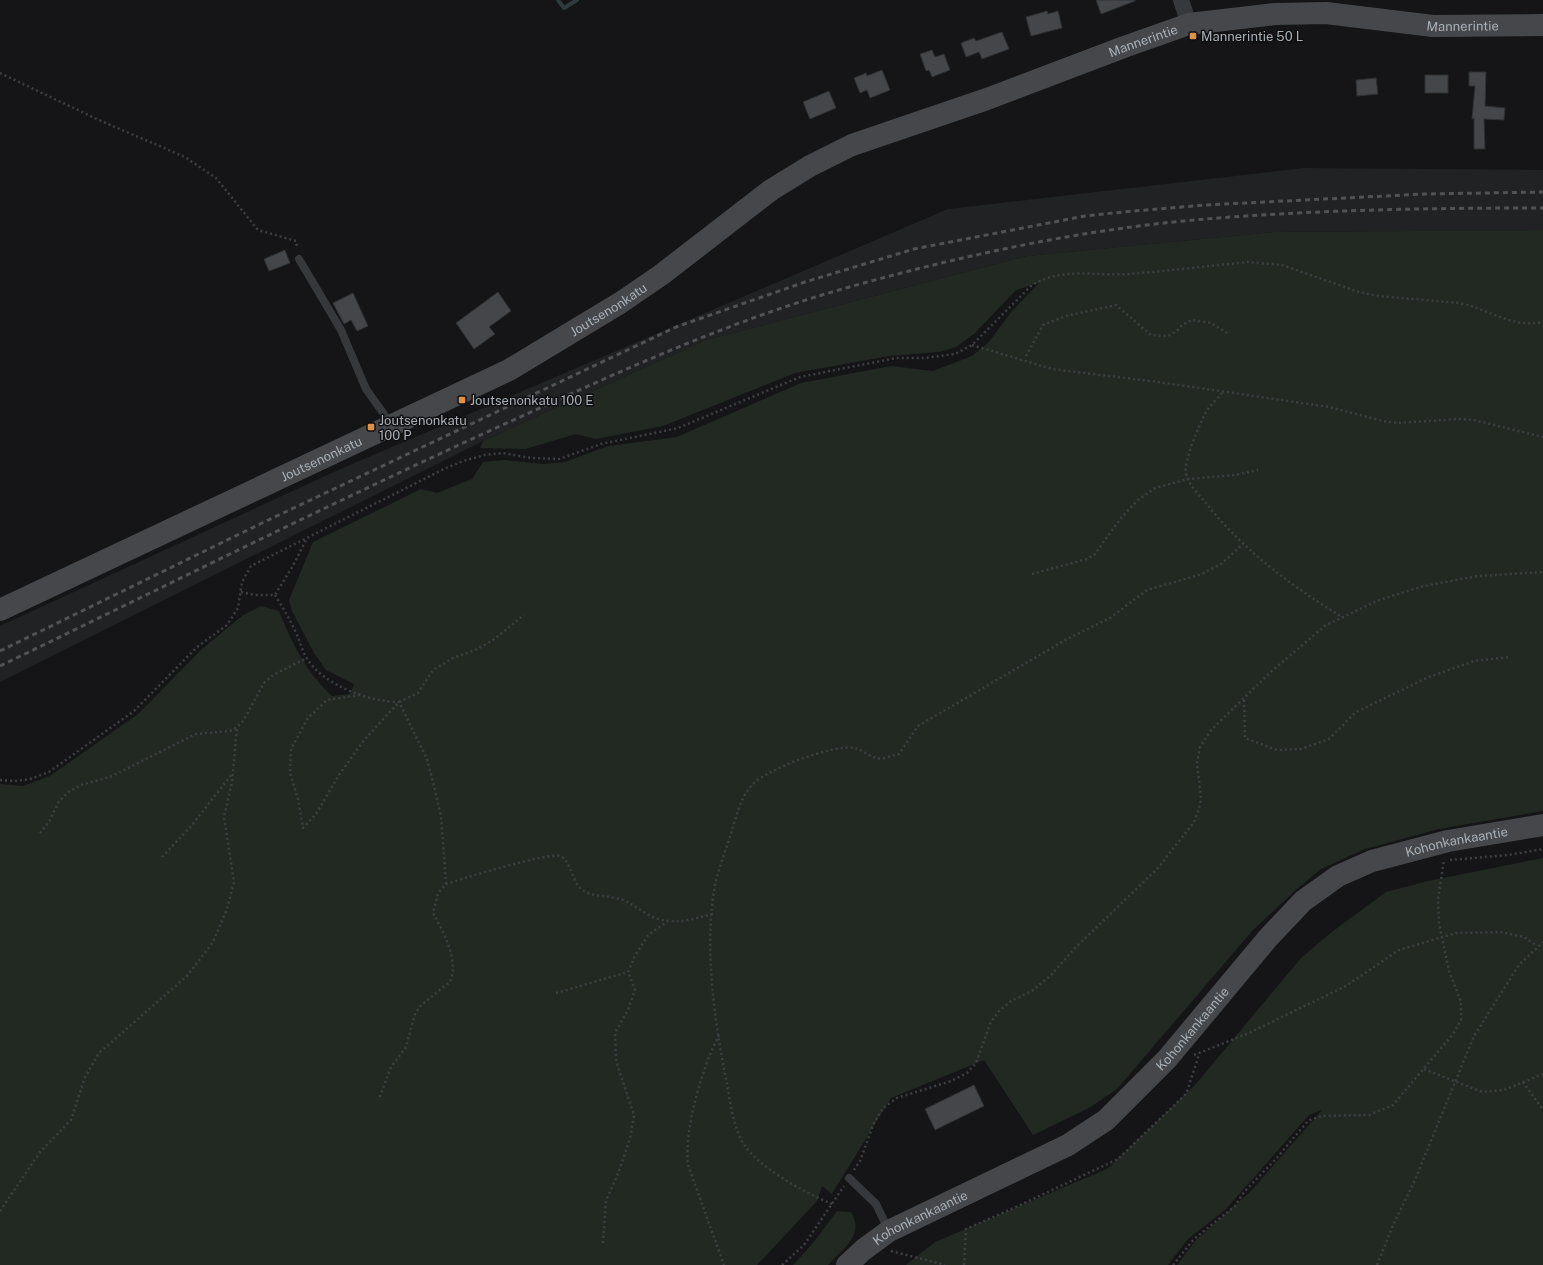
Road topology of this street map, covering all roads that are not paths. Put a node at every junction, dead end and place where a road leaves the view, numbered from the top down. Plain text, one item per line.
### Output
1 (1181, 0) edge
2 (1189, 24) junction
3 (1543, 25) edge
4 (810, 166) joint
5 (299, 259) road end
6 (392, 424) junction
7 (0, 610) edge
8 (1543, 825) edge
9 (849, 1178) road end
10 (888, 1240) junction
11 (847, 1265) edge

1 - 2 street
2 - 3 street, Mannerintie
2 - 4 street, Mannerintie
4 - 6 street, Joutsenonkatu
5 - 6 lane
6 - 7 street, Joutsenonkatu
8 - 10 street, Kohonkankaantie
9 - 10 lane
10 - 11 street, Kohonkankaantie

